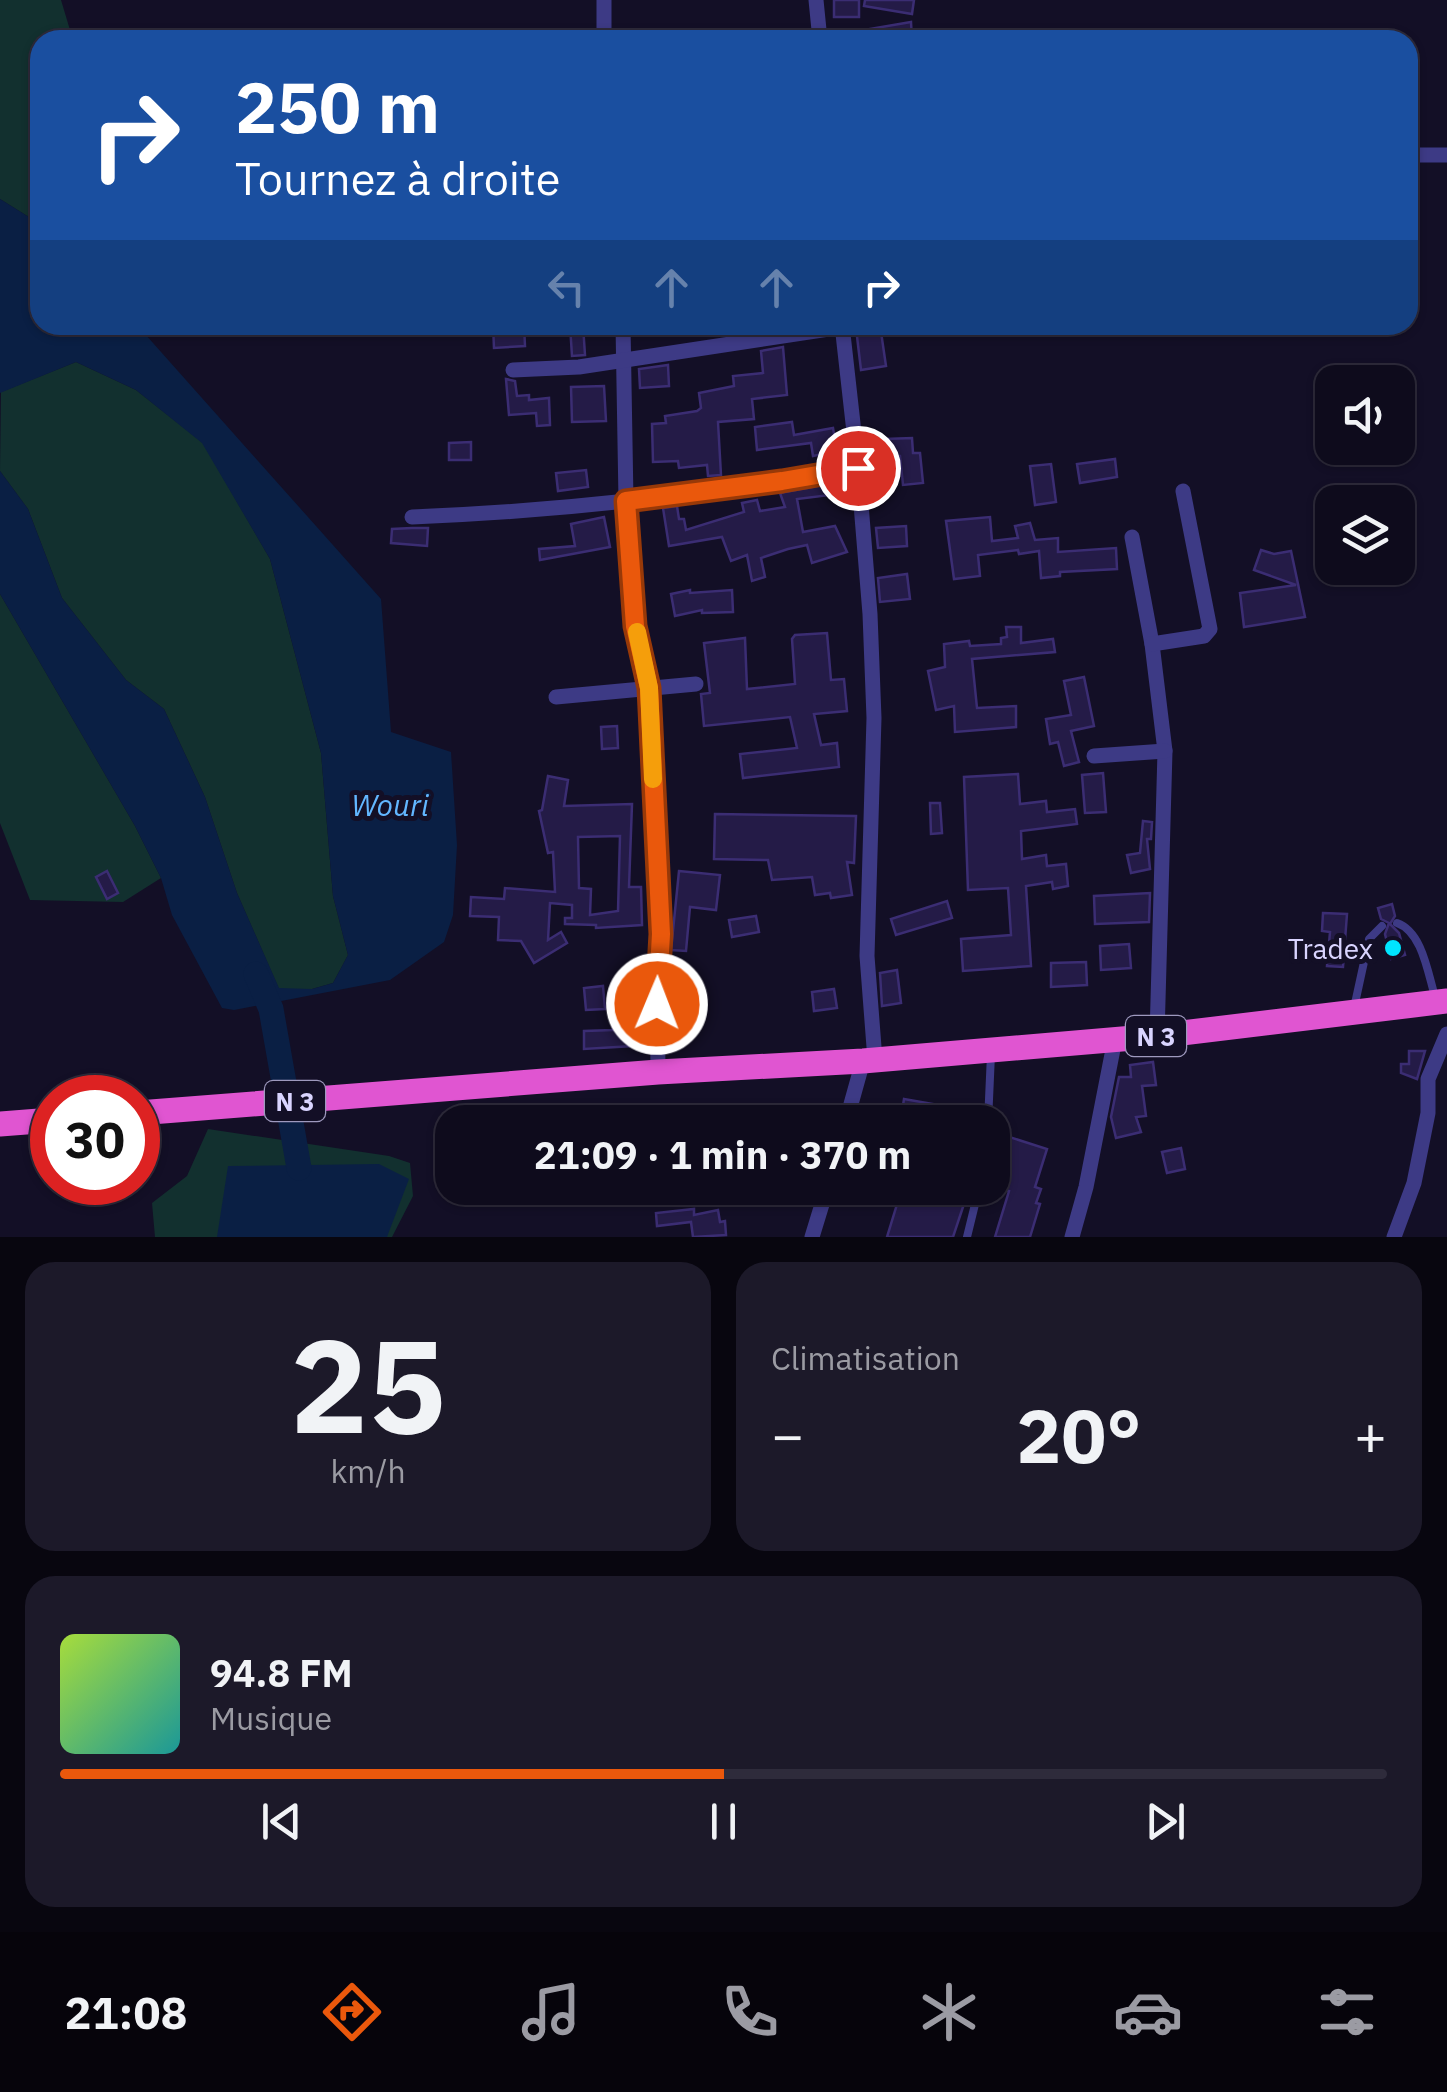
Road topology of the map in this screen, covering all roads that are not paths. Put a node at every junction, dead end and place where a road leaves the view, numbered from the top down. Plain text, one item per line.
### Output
1 (604, 0) edge
2 (816, 0) edge
3 (604, 30) edge
4 (819, 30) edge
5 (1418, 154) edge
6 (1447, 155) edge
7 (624, 335) edge
8 (781, 335) edge
9 (843, 335) edge
10 (624, 358) junction
11 (512, 370) dead end
12 (858, 468) junction
13 (1182, 491) dead end
14 (626, 501) junction
15 (412, 517) dead end
16 (1132, 537) dead end
17 (1152, 644) junction
18 (696, 684) dead end
19 (649, 688) junction
20 (556, 697) dead end
21 (1165, 751) junction
22 (1094, 756) dead end
23 (1397, 923) dead end
24 (1382, 926) dead end
25 (1442, 1001) edge
26 (1353, 1012) junction
27 (1447, 1034) edge
28 (1157, 1036) junction
29 (1115, 1040) junction
30 (991, 1050) junction
31 (869, 1060) junction
32 (658, 1072) junction
33 (852, 1105) edge
34 (989, 1105) edge
35 (160, 1111) edge
36 (30, 1122) edge
37 (0, 1124) edge
38 (822, 1205) edge
39 (974, 1205) edge
40 (812, 1237) edge
41 (966, 1237) edge
42 (1072, 1237) edge
43 (1394, 1237) edge

1 - 3 street
2 - 4 street
5 - 6 street
7 - 10 street
8 - 10 street
9 - 12 street
10 - 11 street
10 - 14 street
12 - 14 street
12 - 31 street
13 - 17 street
14 - 15 street
14 - 19 street
16 - 17 street
17 - 21 street
18 - 19 street
19 - 20 street
19 - 32 street
21 - 22 street
21 - 28 street
23 - 25 lane
24 - 26 lane
25 - 26 highway, N 3
26 - 28 highway, N 3
27 - 43 street
28 - 29 highway, N 3
29 - 30 highway, N 3
29 - 42 street
30 - 31 highway, N 3
30 - 34 lane
31 - 32 highway, N 3
31 - 33 street
32 - 35 highway, N 3
36 - 37 highway
38 - 40 street
39 - 41 lane

